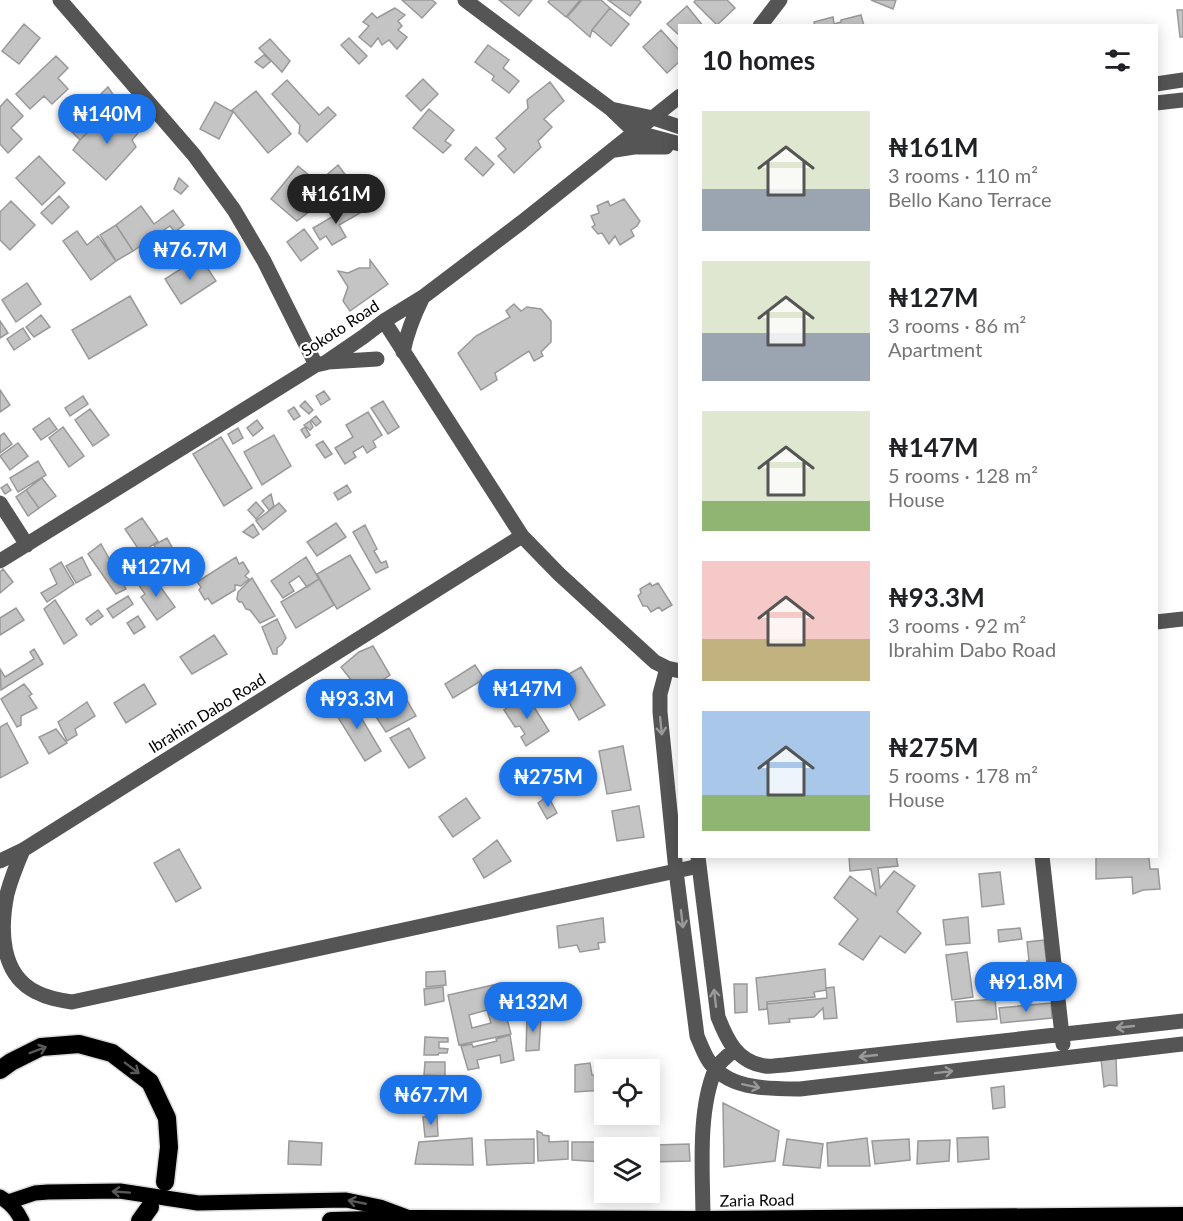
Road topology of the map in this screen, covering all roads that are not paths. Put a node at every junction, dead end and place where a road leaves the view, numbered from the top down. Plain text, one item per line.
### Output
1 (60, 0) edge
2 (465, 0) edge
3 (780, 0) edge
4 (762, 24) edge
5 (1183, 80) edge
6 (1158, 84) edge
7 (678, 98) edge
8 (1183, 100) edge
9 (1158, 103) edge
10 (611, 109) junction
11 (653, 118) junction
12 (678, 127) edge
13 (635, 132) junction
14 (678, 144) edge
15 (678, 145) edge
16 (612, 151) junction
17 (423, 297) junction
18 (384, 321) junction
19 (403, 352) junction
20 (377, 359) dead end
21 (320, 364) junction
22 (0, 503) edge
23 (522, 536) junction
24 (27, 545) junction
25 (0, 561) edge
26 (1183, 619) edge
27 (1158, 622) edge
28 (673, 670) edge
29 (23, 850) junction
30 (1042, 858) edge
31 (0, 861) edge
32 (698, 861) edge
33 (676, 871) junction
34 (1183, 1021) edge
35 (1062, 1034) junction
36 (1183, 1044) edge
37 (734, 1050) junction
38 (1064, 1058) junction
39 (716, 1068) junction
40 (0, 1070) edge
41 (165, 1182) dead end
42 (4, 1199) edge
43 (1183, 1216) edge
44 (413, 1219) junction
45 (703, 1220) edge
46 (22, 1221) edge
47 (331, 1221) edge

1 - 21 street
2 - 10 street
3 - 4 street
5 - 6 street
7 - 11 street, Sokoto Road
8 - 9 street
10 - 11 street
10 - 13 street
11 - 12 street
11 - 13 street, Sokoto Road
13 - 14 street
13 - 16 street, Sokoto Road
15 - 16 street
16 - 17 street, Sokoto Road
17 - 18 street, Sokoto Road
17 - 19 street
18 - 19 street
18 - 21 street, Sokoto Road
19 - 23 street
20 - 21 street
21 - 24 street, Sokoto Road
22 - 24 street
23 - 28 street
23 - 29 street, Ibrahim Dabo Road
24 - 25 street, Sokoto Road
26 - 27 street
28 -> 33 street
29 - 31 street, Ibrahim Dabo Road
29 - 33 street
30 - 35 street
32 - 33 street
37 -> 32 street
33 -> 39 street
34 -> 35 street
35 -> 37 street
35 - 38 street
36 - 38 street
37 - 39 street
39 -> 38 street
39 - 45 street
40 -> 41 highway
44 -> 42 main road
42 - 46 main road
43 - 45 highway, Zaria Road
44 - 45 highway, Zaria Road
44 - 47 highway, Zaria Road

